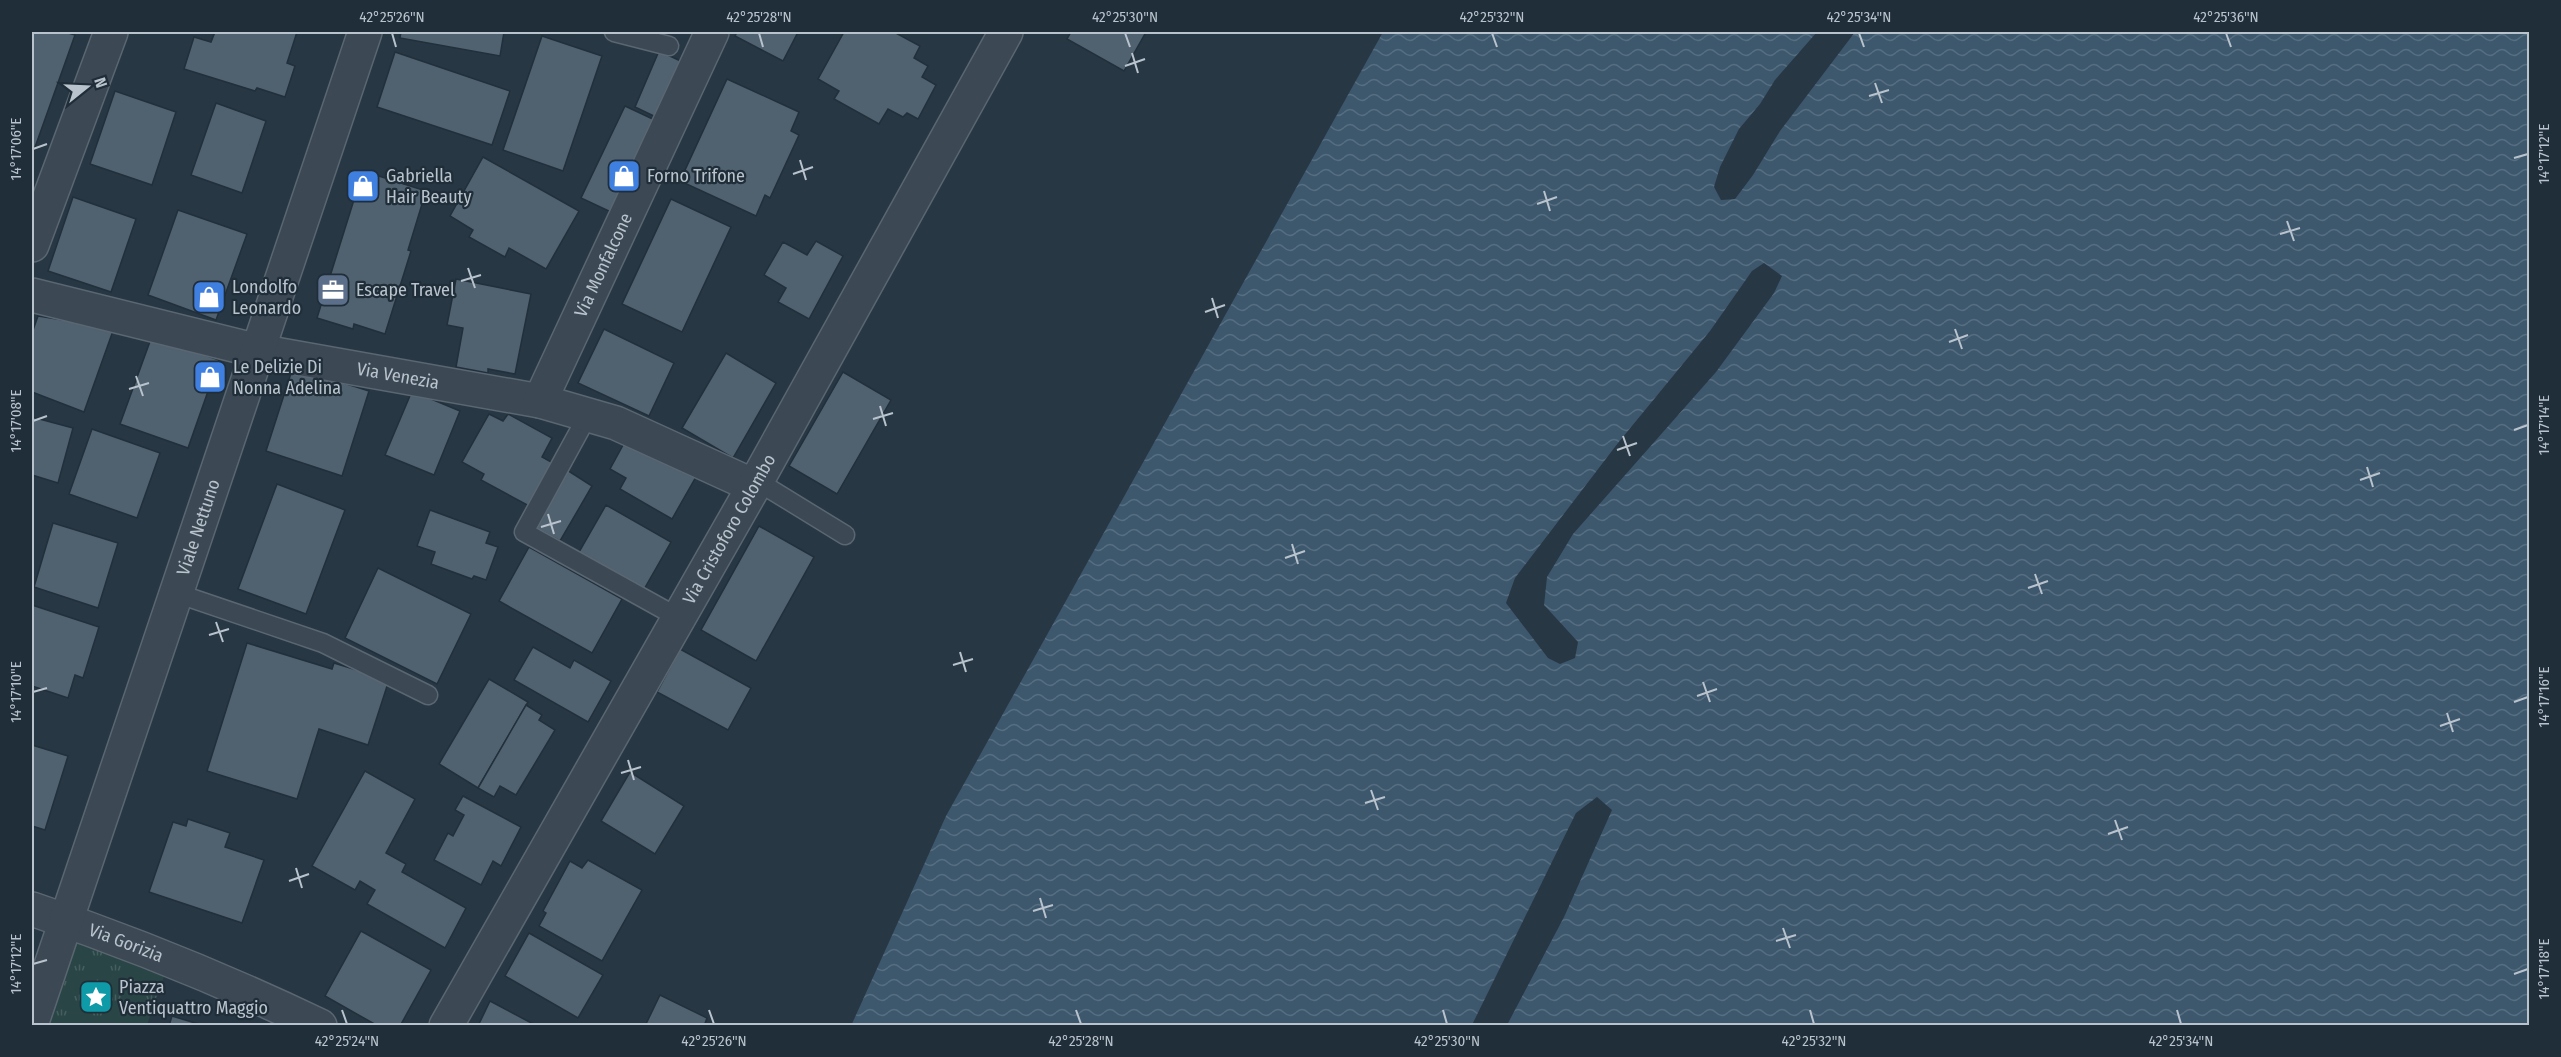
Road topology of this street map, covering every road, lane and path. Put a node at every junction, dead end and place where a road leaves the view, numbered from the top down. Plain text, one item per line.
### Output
1 (111, 32) edge
2 (365, 32) edge
3 (614, 32) edge
4 (712, 32) edge
5 (1006, 32) edge
6 (669, 46) dead end
7 (32, 245) edge
8 (32, 295) edge
9 (258, 351) junction
10 (540, 401) junction
11 (588, 415) junction
12 (756, 484) junction
13 (845, 535) dead end
14 (176, 593) junction
15 (679, 618) junction
16 (428, 695) dead end
17 (32, 909) edge
18 (66, 920) junction
19 (32, 1022) edge
20 (320, 1026) edge
21 (446, 1026) edge

1 - 7 street
2 - 9 street, Viale Nettuno
3 - 6 lane
4 - 10 street, Via Monfalcone
5 - 12 street, Via Cristoforo Colombo
8 - 9 street, Via Venezia
9 - 10 street, Via Venezia
9 - 14 street, Viale Nettuno
10 - 11 street, Via Venezia
11 - 12 street, Via Venezia
11 - 15 lane
12 - 13 lane
12 - 15 street, Via Cristoforo Colombo
14 - 16 lane
14 - 18 street, Viale Nettuno
15 - 21 street, Via Cristoforo Colombo
17 - 18 street, Via Gorizia
18 - 19 street, Viale Nettuno
18 - 20 street, Via Gorizia

